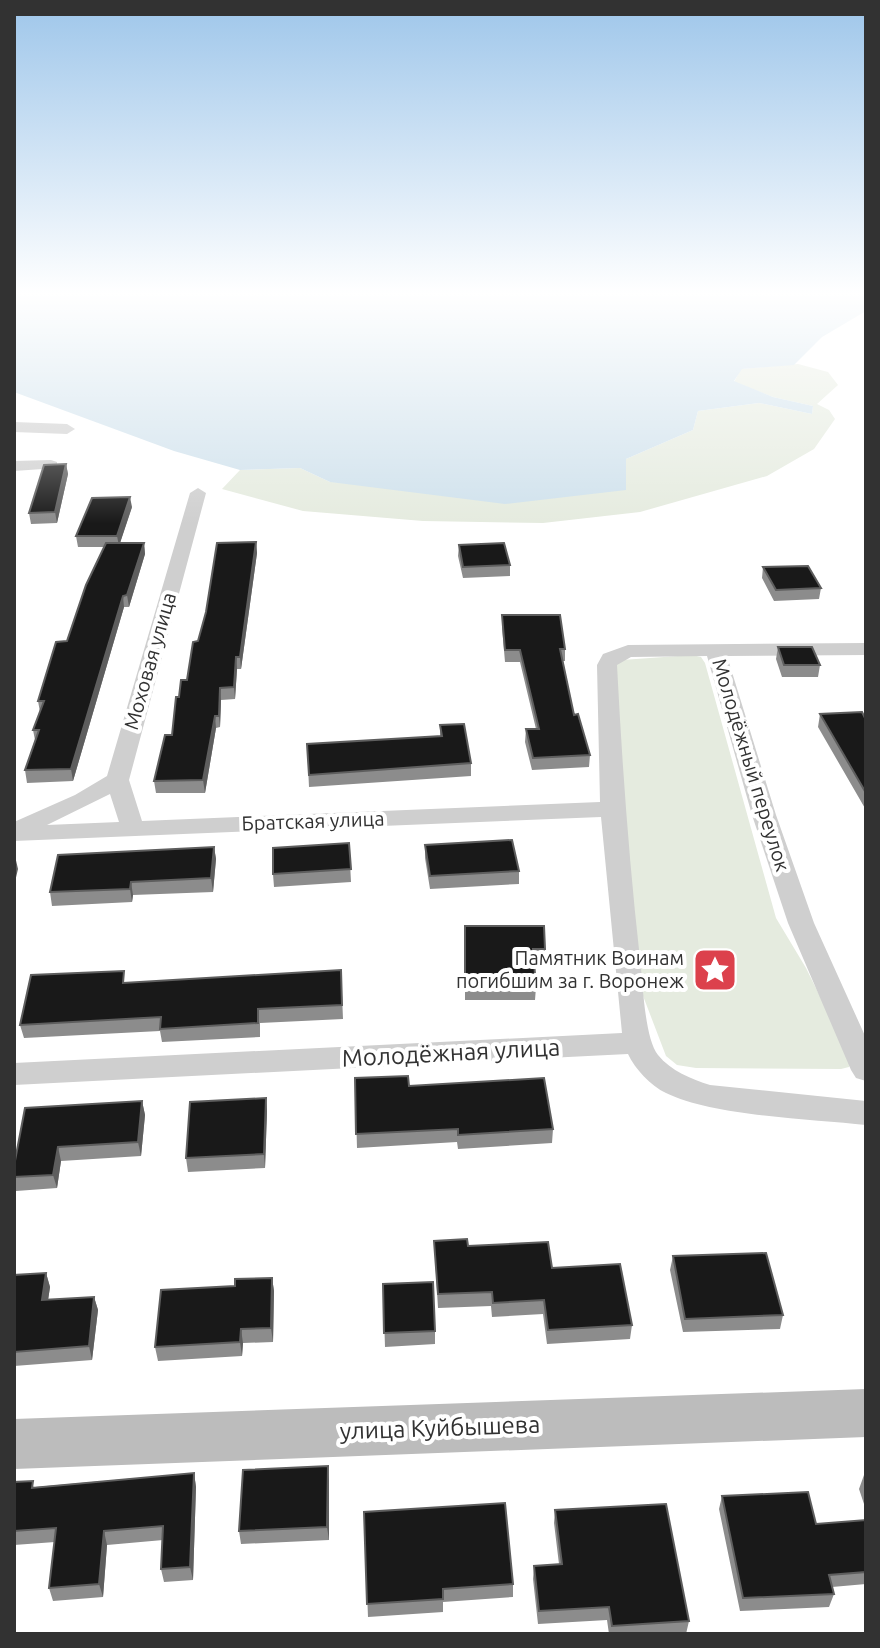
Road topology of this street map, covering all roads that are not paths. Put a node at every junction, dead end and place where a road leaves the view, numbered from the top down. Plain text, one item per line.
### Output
1 (14, 427) edge
2 (67, 429) dead end
3 (51, 465) edge
4 (14, 466) edge
5 (198, 493) dead end
6 (866, 649) edge
7 (715, 650) junction
8 (117, 780) junction
9 (612, 809) junction
10 (133, 829) junction
11 (14, 832) edge
12 (638, 1043) junction
13 (866, 1070) edge
14 (14, 1074) edge
15 (866, 1113) edge
16 (866, 1413) edge
17 (14, 1444) edge

1 - 2 street
3 - 4 street
5 - 8 street, Моховая улица
6 - 7 street
7 - 9 street, Молодёжный переулок
7 - 13 street, Молодёжный переулок
8 - 10 street
8 - 11 street
9 - 10 street, Братская улица
9 - 12 street, Молодёжный переулок
10 - 11 street, Братская улица
12 - 14 street, Молодёжная улица
12 - 15 street
16 - 17 main road, улица Куйбышева

